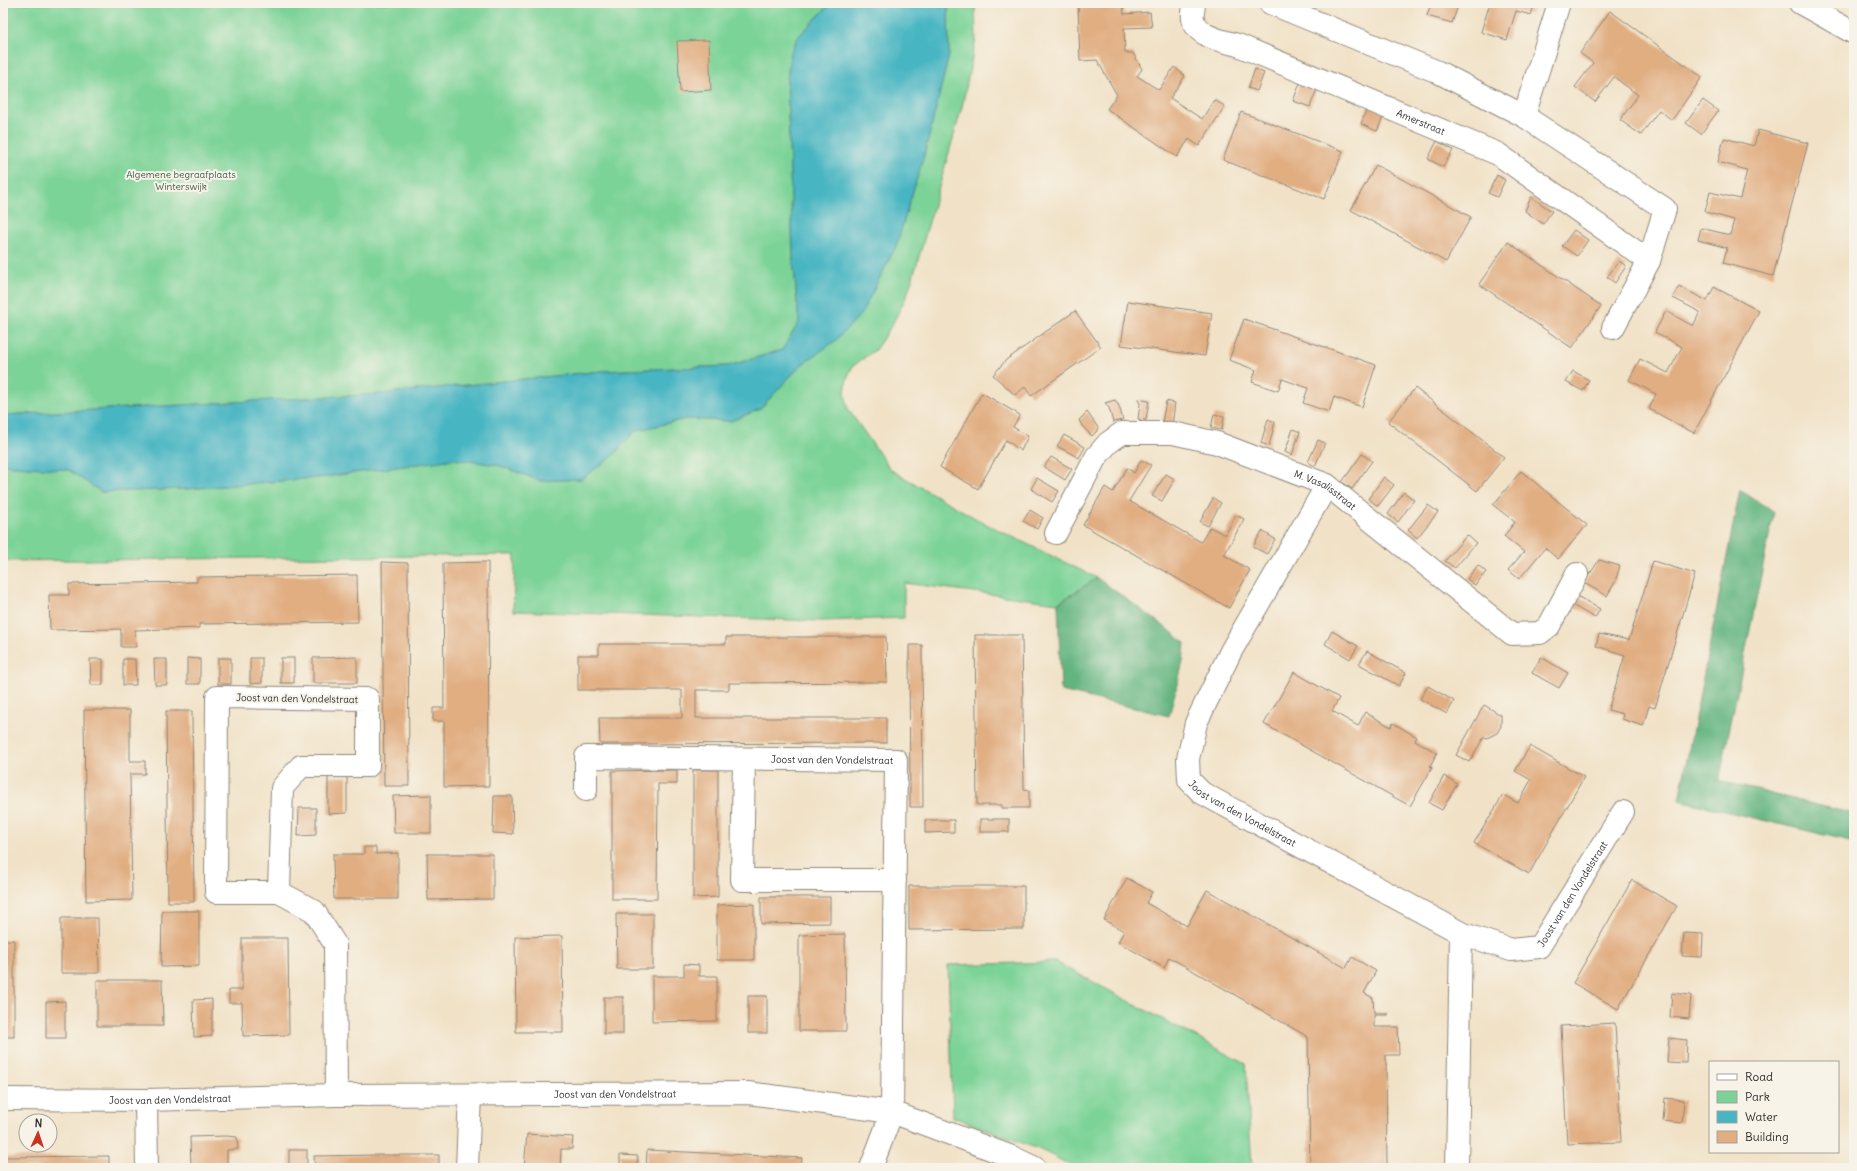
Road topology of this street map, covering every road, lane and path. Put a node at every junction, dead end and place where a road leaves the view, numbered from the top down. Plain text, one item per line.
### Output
1 (1194, 3) edge
2 (1270, 3) edge
3 (1559, 3) edge
4 (1800, 3) edge
5 (1854, 33) edge
6 (1524, 116) junction
7 (1649, 261) junction
8 (1613, 328) dead end
9 (1327, 485) junction
10 (1056, 533) dead end
11 (1577, 574) dead end
12 (744, 759) junction
13 (586, 790) dead end
14 (1623, 812) dead end
15 (895, 880) junction
16 (280, 892) junction
17 (1461, 933) junction
18 (336, 1095) junction
19 (470, 1095) junction
20 (3, 1100) edge
21 (146, 1100) junction
22 (892, 1112) junction
23 (147, 1168) edge
24 (467, 1168) edge
25 (871, 1168) edge
26 (1035, 1168) edge
27 (1457, 1168) edge

1 - 7 street, Amerstraat
2 - 6 street
3 - 6 street
4 - 5 street
6 - 7 street
7 - 8 street
9 - 10 street, M. Vasalisstraat
9 - 11 street, M. Vasalisstraat
9 - 17 street, Joost van den Vondelstraat
12 - 13 street, Joost van den Vondelstraat
12 - 15 street, Joost van den Vondelstraat
12 - 15 street
14 - 17 street, Joost van den Vondelstraat
15 - 22 street, Joost van den Vondelstraat
16 - 16 street, Joost van den Vondelstraat
16 - 18 street
17 - 27 street
18 - 19 street, Joost van den Vondelstraat
18 - 21 street, Joost van den Vondelstraat
19 - 22 street, Joost van den Vondelstraat
19 - 24 street
20 - 21 street, Joost van den Vondelstraat
21 - 23 street
22 - 25 street
22 - 26 street, Joost van den Vondelstraat

